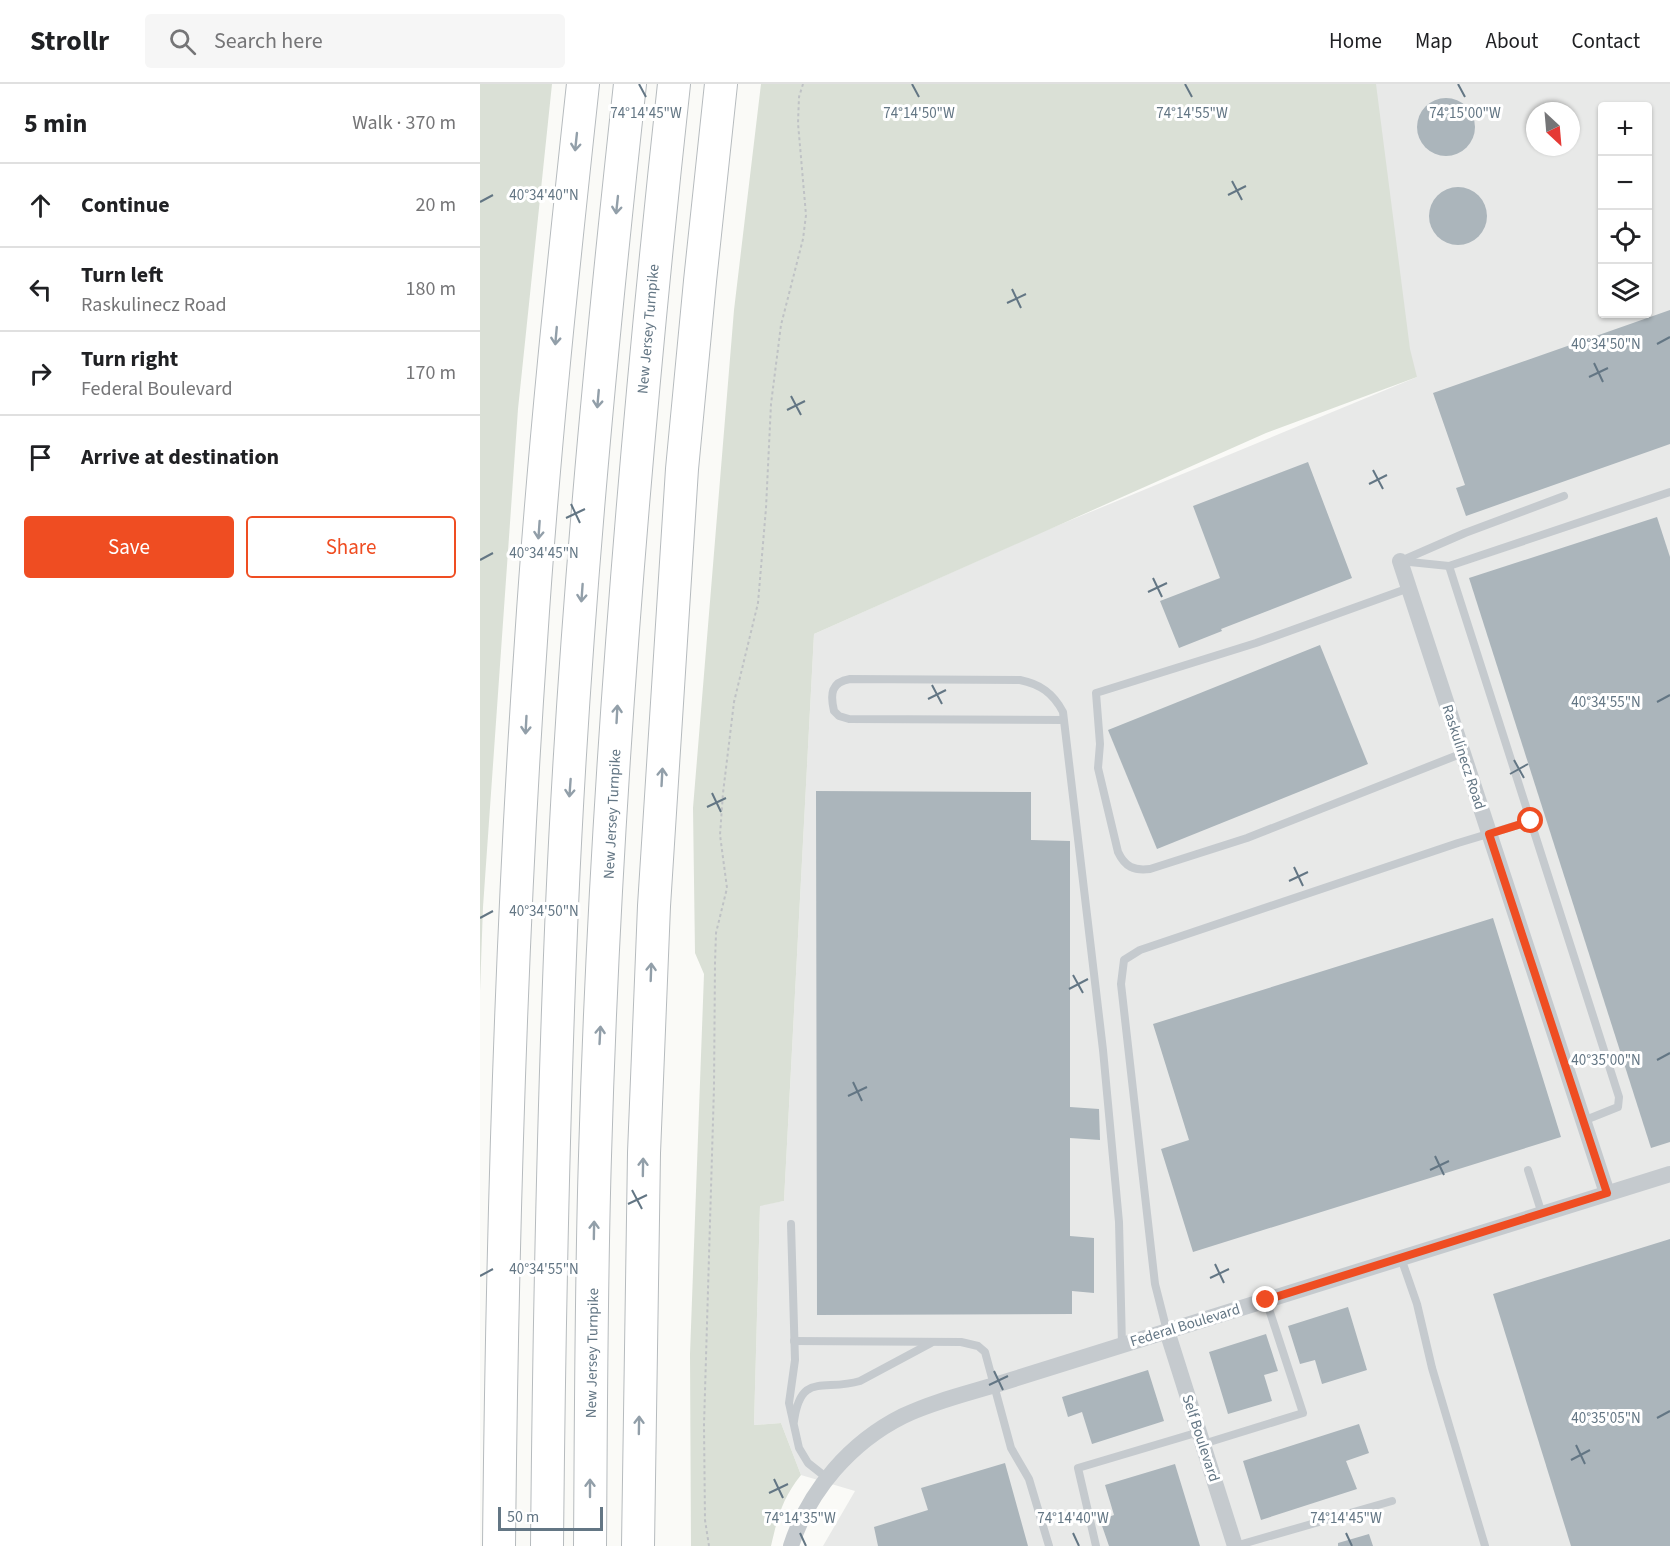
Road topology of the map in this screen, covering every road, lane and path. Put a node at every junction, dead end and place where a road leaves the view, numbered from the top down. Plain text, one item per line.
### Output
1 (583, 84) edge
2 (630, 84) edge
3 (674, 84) edge
4 (721, 84) edge
5 (803, 84) edge
6 (1670, 492) edge
7 (1564, 496) dead end
8 (1400, 561) junction
9 (1449, 566) junction
10 (1409, 588) junction
11 (1064, 720) junction
12 (1463, 753) junction
13 (1531, 821) junction
14 (1489, 834) junction
15 (1583, 1120) junction
16 (1528, 1170) dead end
17 (1670, 1174) edge
18 (1607, 1193) junction
19 (1542, 1214) junction
20 (791, 1224) dead end
21 (1401, 1258) junction
22 (1266, 1300) junction
23 (1167, 1331) junction
24 (794, 1341) junction
25 (932, 1342) junction
26 (1122, 1345) junction
27 (996, 1384) junction
28 (794, 1424) junction
29 (1201, 1438) junction
30 (827, 1478) junction
31 (1392, 1501) dead end
32 (499, 1546) edge
33 (547, 1546) edge
34 (590, 1546) edge
35 (638, 1546) edge
36 (709, 1546) edge
37 (791, 1546) edge
38 (1049, 1546) edge
39 (1096, 1546) edge
40 (1235, 1546) edge
41 (1485, 1546) edge

1 -> 32 highway
2 -> 33 highway
34 -> 3 highway, New Jersey Turnpike
35 -> 4 highway
5 - 36 path
6 - 9 lane
7 - 8 lane
8 - 9 lane
8 - 10 street, Raskulinecz Road
9 - 13 lane
10 - 12 street, Raskulinecz Road
10 - 12 lane
11 - 11 lane
11 - 26 lane
12 - 14 street, Raskulinecz Road
13 - 14 lane
13 - 15 lane
14 - 15 street, Raskulinecz Road
14 - 23 lane
15 - 18 street, Raskulinecz Road
16 - 19 lane
17 - 18 street, Federal Boulevard
18 - 19 street, Federal Boulevard
19 - 21 street, Federal Boulevard
20 - 24 lane
21 - 22 street, Federal Boulevard
21 - 41 lane
22 - 23 street, Federal Boulevard
22 - 29 lane
23 - 26 street, Federal Boulevard
23 - 29 street, Self Boulevard
24 - 25 lane
24 - 28 lane
25 - 27 lane
25 - 28 lane
26 - 27 street, Federal Boulevard
27 - 30 street, Federal Boulevard
27 - 38 lane
28 - 30 lane
29 - 39 lane
29 - 40 street, Self Boulevard
30 - 37 street, Federal Boulevard
31 - 40 lane

